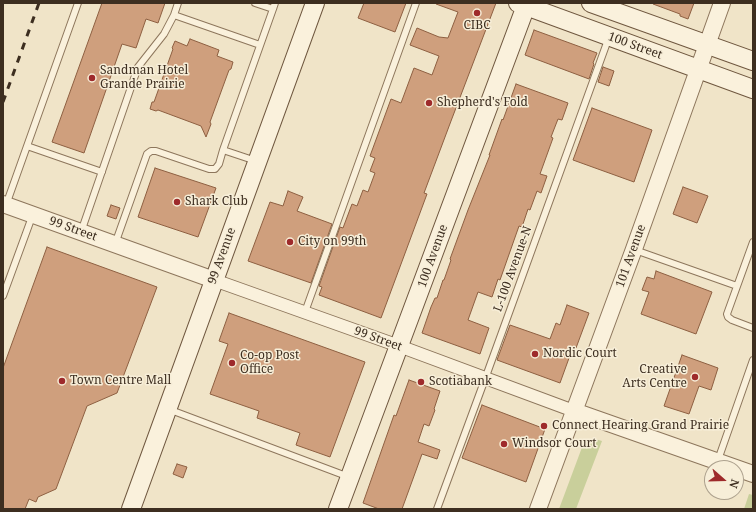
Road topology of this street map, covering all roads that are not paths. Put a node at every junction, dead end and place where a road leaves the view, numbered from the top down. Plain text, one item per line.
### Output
1 (78, 3) edge
2 (178, 3) edge
3 (255, 3) edge
4 (314, 3) edge
5 (416, 3) edge
6 (591, 3) edge
7 (722, 3) edge
8 (524, 4) edge
9 (274, 6) edge
10 (174, 15) junction
11 (609, 36) junction
12 (260, 45) junction
13 (708, 45) junction
14 (753, 61) edge
15 (699, 70) junction
16 (753, 89) edge
17 (27, 146) junction
18 (224, 150) junction
19 (257, 162) junction
20 (102, 172) junction
21 (4, 207) edge
22 (33, 214) junction
23 (81, 232) junction
24 (753, 242) edge
25 (115, 244) junction
26 (634, 249) junction
27 (214, 280) junction
28 (737, 286) junction
29 (3, 296) edge
30 (305, 312) junction
31 (753, 328) edge
32 (399, 346) junction
33 (753, 360) edge
34 (485, 379) junction
35 (167, 408) junction
36 (574, 411) junction
37 (714, 460) edge
38 (717, 460) edge
39 (350, 478) junction
40 (131, 509) edge
41 (338, 509) edge
42 (437, 509) edge
43 (538, 509) edge

1 - 17 lane
2 - 10 lane
3 - 9 lane
4 - 19 main road, 99 Avenue
5 - 30 lane
6 - 13 main road
7 - 13 street, 101 Avenue
8 - 11 main road, 100 Street
8 - 32 main road, 100 Avenue
9 - 12 lane
10 - 12 lane
10 - 20 lane
11 - 15 main road, 100 Street
11 - 34 lane, L-100 Avenue-N
12 - 18 lane
13 - 14 main road
13 - 15 street, 101 Avenue
15 - 16 main road, 100 Street
15 - 26 street, 101 Avenue
17 - 20 lane
17 - 21 lane
18 - 19 lane
18 - 25 lane
19 - 27 main road, 99 Avenue
20 - 23 lane
21 - 22 street, 99 Street
22 - 23 street, 99 Street
22 - 29 lane
23 - 25 street, 99 Street
24 - 28 lane
25 - 27 street, 99 Street
26 - 28 lane
26 - 36 street, 101 Avenue
27 - 30 street, 99 Street
27 - 35 main road, 99 Avenue
28 - 31 lane
30 - 32 street, 99 Street
32 - 34 street, 99 Street
32 - 39 main road, 100 Avenue
33 - 38 lane
34 - 36 street, 99 Street
34 - 42 lane, L-100 Avenue-N
35 - 39 lane
35 - 40 main road, 99 Avenue
36 - 37 street, 99 Street
36 - 43 street, 101 Avenue
39 - 41 main road, 100 Avenue

